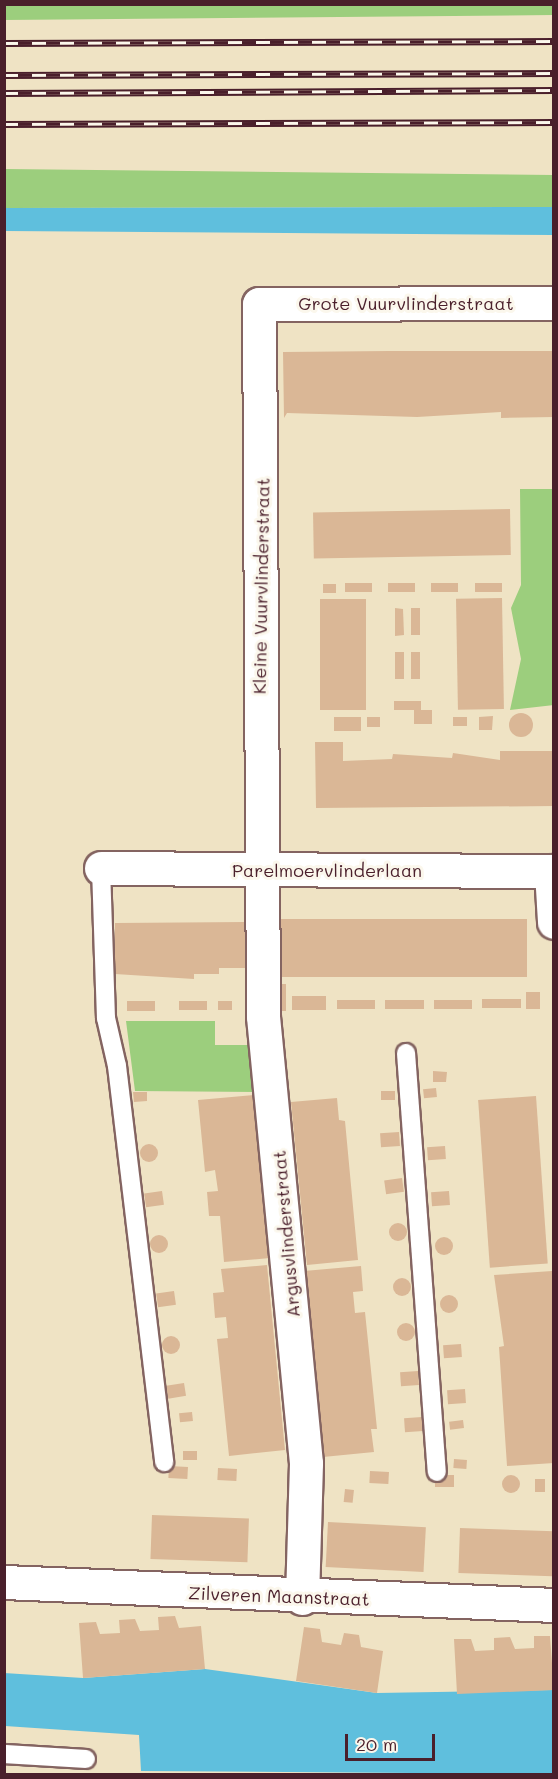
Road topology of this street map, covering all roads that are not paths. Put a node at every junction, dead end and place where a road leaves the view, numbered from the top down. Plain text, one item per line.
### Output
1 (554, 303) edge
2 (259, 304) joint
3 (101, 868) joint
4 (259, 869) junction
5 (552, 871) edge
6 (554, 922) edge
7 (406, 1053) dead end
8 (164, 1462) dead end
9 (437, 1472) dead end
10 (4, 1582) edge
11 (302, 1598) junction
12 (554, 1605) edge
13 (4, 1755) edge
14 (86, 1759) dead end

1 - 2 street, Grote Vuurvlinderstraat
2 - 4 street, Kleine Vuurvlinderstraat
3 - 4 street, Parelmoervlinderlaan
3 - 8 lane
4 - 5 street, Parelmoervlinderlaan
4 - 11 street, Argusvlinderstraat
5 - 6 street
7 - 9 lane
10 - 11 street, Zilveren Maanstraat
11 - 12 street, Zilveren Maanstraat
13 - 14 lane

